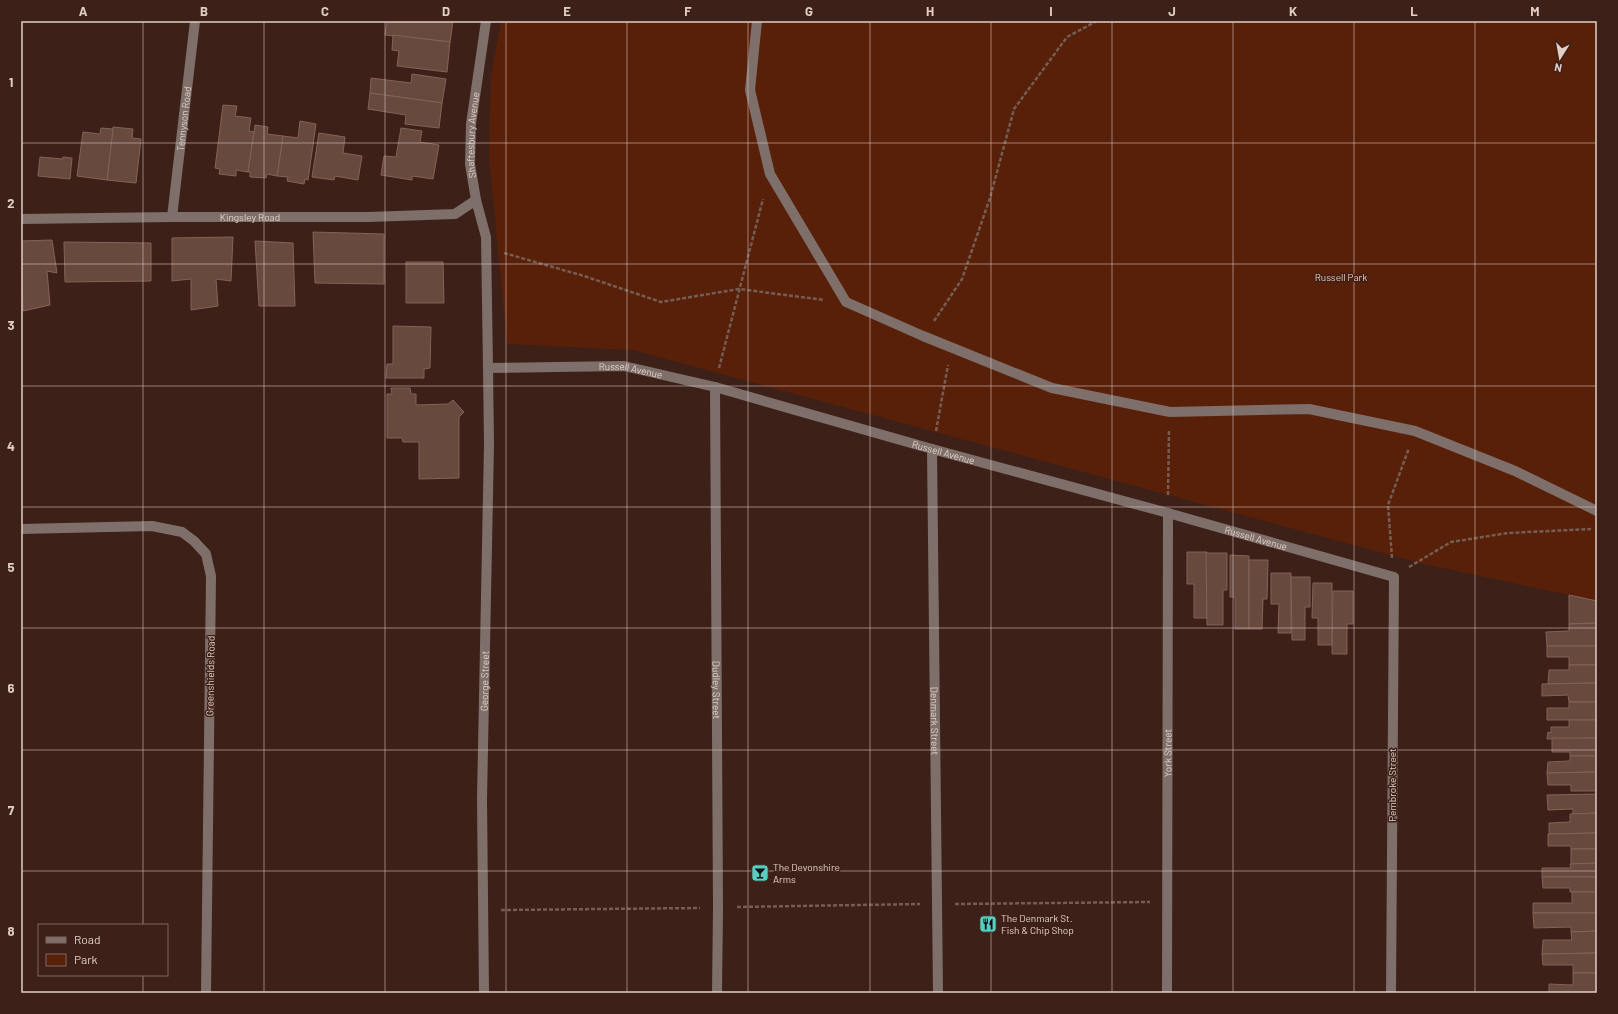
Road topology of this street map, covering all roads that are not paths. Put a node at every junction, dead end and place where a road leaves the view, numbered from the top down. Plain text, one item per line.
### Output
1 (195, 21) edge
2 (486, 21) edge
3 (757, 21) edge
4 (476, 200) junction
5 (172, 217) junction
6 (21, 219) edge
7 (488, 368) junction
8 (714, 387) junction
9 (932, 449) junction
10 (1597, 511) edge
11 (1168, 513) junction
12 (21, 529) edge
13 (1394, 576) joint
14 (206, 993) edge
15 (484, 993) edge
16 (717, 993) edge
17 (938, 993) edge
18 (1168, 993) edge
19 (1391, 993) edge

1 - 5 street, Tennyson Road
2 - 4 street, Shaftesbury Avenue
3 - 10 street
4 - 5 street, Kingsley Road
4 - 7 street, Shaftesbury Avenue
5 - 6 street, Kingsley Road
7 - 8 street, Russell Avenue
7 - 15 street, George Street
8 - 9 street, Russell Avenue
8 - 16 street, Dudley Street
9 - 11 street, Russell Avenue
9 - 17 street, Denmark Street
11 - 13 street, Russell Avenue
11 - 18 street, York Street
12 - 14 street, Greenshields Road
13 - 19 street, Pembroke Street

